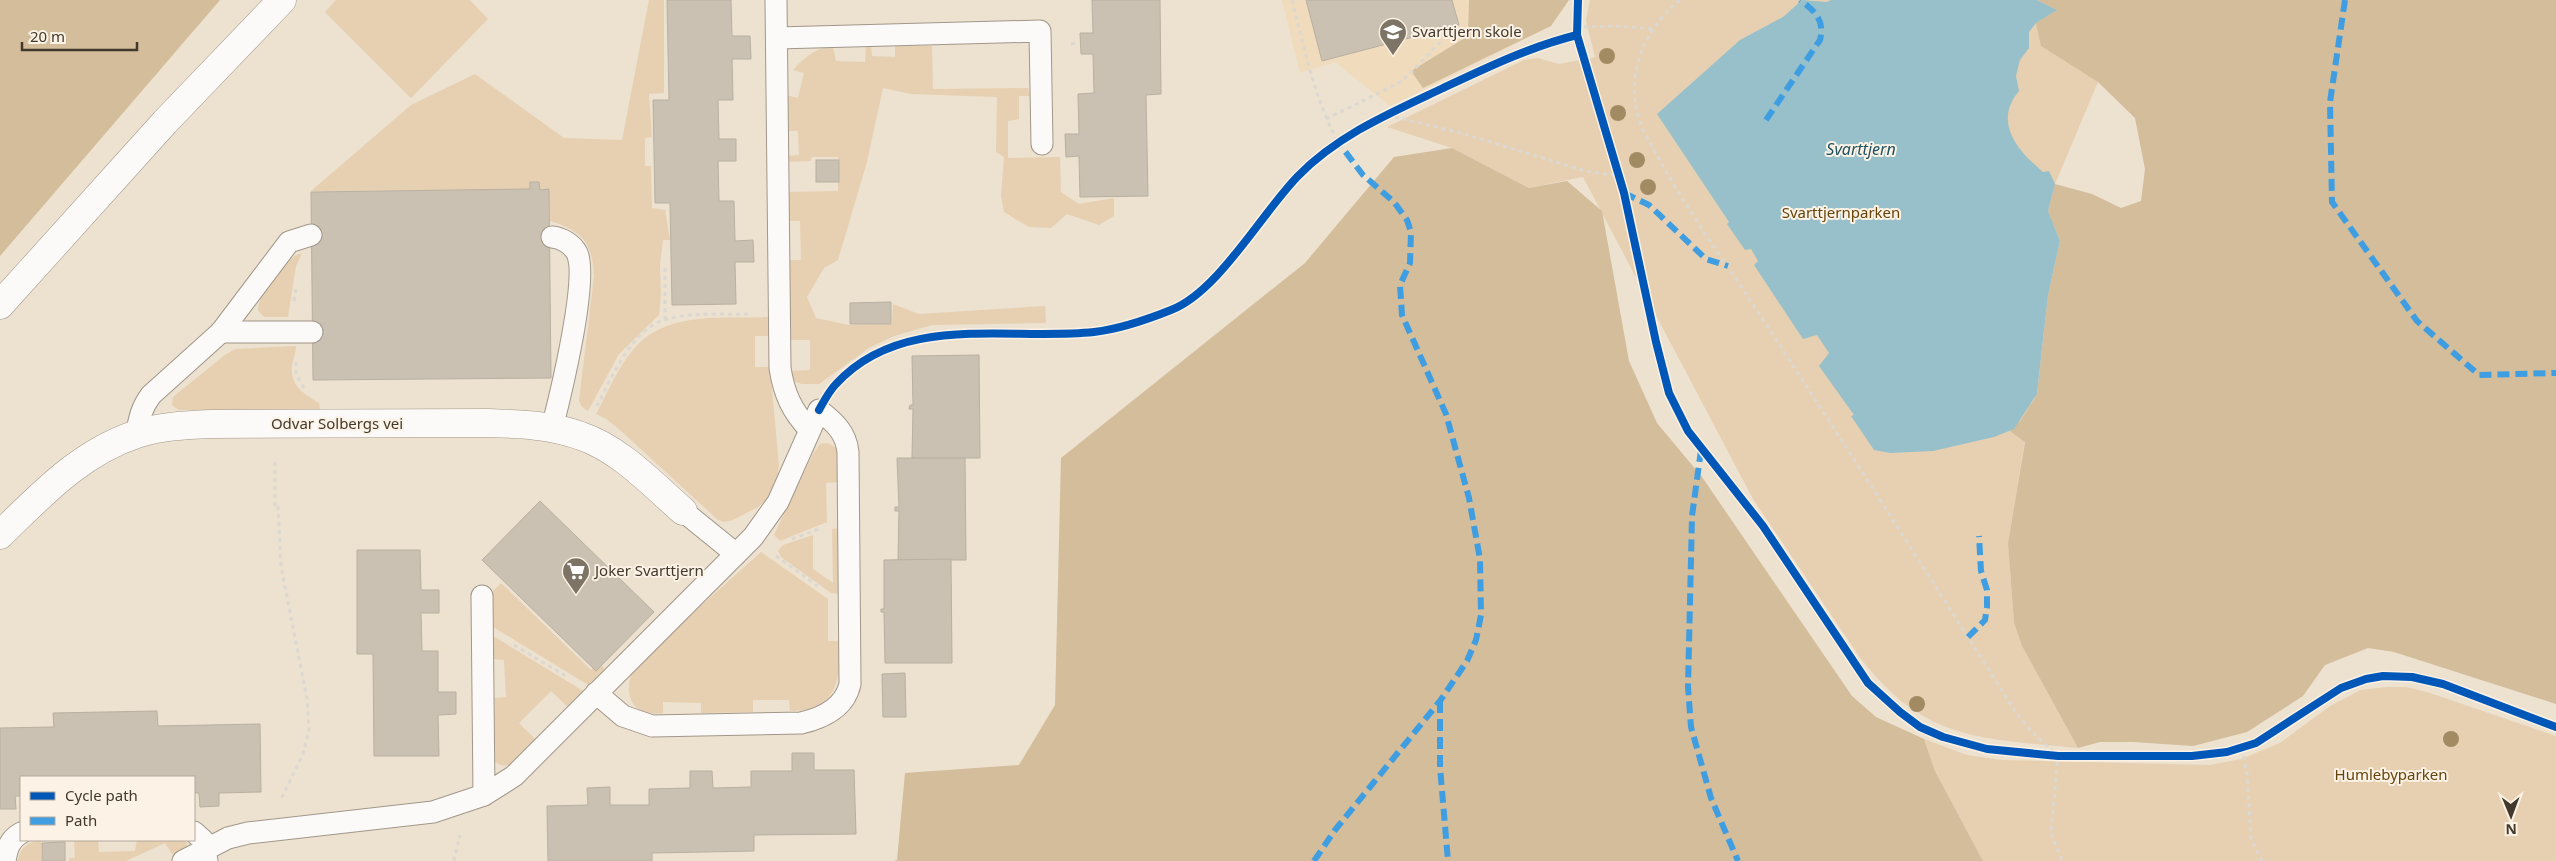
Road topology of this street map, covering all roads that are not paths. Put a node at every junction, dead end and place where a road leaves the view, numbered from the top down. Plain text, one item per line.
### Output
1 (282, 0) edge
2 (776, 0) edge
3 (777, 38) junction
4 (1042, 144) dead end
5 (311, 234) dead end
6 (552, 237) dead end
7 (0, 305) edge
8 (221, 332) junction
9 (308, 332) road end
10 (552, 428) junction
11 (809, 429) junction
12 (137, 433) junction
13 (684, 511) joint
14 (0, 535) edge
15 (736, 554) junction
16 (482, 596) dead end
17 (596, 694) junction
18 (484, 795) junction
19 (20, 834) edge
20 (202, 847) edge
21 (5, 861) edge
22 (182, 861) edge

1 - 7 street
2 - 3 lane
3 - 4 lane
3 - 11 lane
5 - 8 lane
6 - 10 lane
8 - 9 lane
8 - 12 lane
10 - 12 street, Odvar Solbergs vei
10 - 13 street, Odvar Solbergs vei
11 - 15 lane
11 - 17 lane
12 - 14 street, Odvar Solbergs vei
13 - 15 lane
15 - 17 lane
16 - 18 lane
17 - 18 lane
18 - 20 lane
19 - 21 lane
20 - 22 lane

